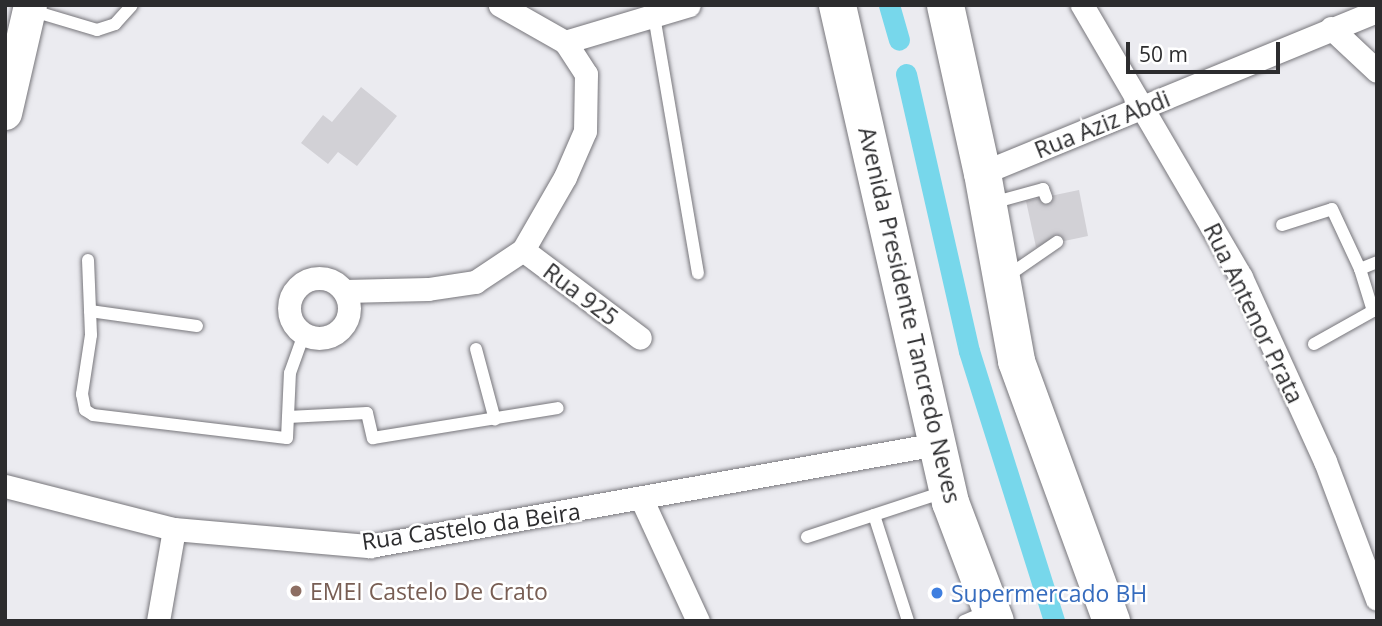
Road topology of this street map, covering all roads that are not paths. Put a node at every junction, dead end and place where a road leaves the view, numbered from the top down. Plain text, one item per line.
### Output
1 (132, 5) edge
2 (689, 5) edge
3 (837, 5) edge
4 (945, 5) edge
5 (1082, 5) edge
6 (30, 8) edge
7 (515, 9) edge
8 (1377, 11) edge
9 (654, 16) junction
10 (1331, 28) junction
11 (565, 42) junction
12 (13, 44) edge
13 (1377, 71) edge
14 (1144, 108) junction
15 (5, 113) edge
16 (985, 188) junction
17 (1046, 197) dead end
18 (1282, 225) dead end
19 (1057, 242) dead end
20 (523, 250) junction
21 (88, 260) dead end
22 (1377, 262) edge
23 (1360, 269) junction
24 (698, 273) dead end
25 (1001, 279) junction
26 (345, 291) junction
27 (90, 312) junction
28 (197, 326) dead end
29 (304, 334) junction
30 (640, 338) dead end
31 (1314, 344) dead end
32 (476, 349) dead end
33 (558, 408) dead end
34 (288, 417) junction
35 (495, 419) junction
36 (937, 444) junction
37 (5, 486) edge
38 (948, 491) junction
39 (642, 500) junction
40 (874, 515) junction
41 (174, 529) junction
42 (807, 537) dead end
43 (1377, 599) edge
44 (983, 617) edge
45 (158, 621) edge
46 (698, 621) edge
47 (908, 621) edge
48 (1111, 621) edge

1 - 6 lane
2 - 9 street
3 - 36 main road, Avenida Presidente Tancredo Neves
4 - 16 main road
5 - 14 street, Rua Antenor Prata
6 - 12 street
7 - 11 street
8 - 10 street, Rua Aziz Abdi
9 - 11 street
9 - 24 lane
10 - 13 street
10 - 14 street, Rua Aziz Abdi
11 - 20 street
12 - 15 street
14 - 16 street, Rua Aziz Abdi
14 - 43 street, Rua Antenor Prata
16 - 17 lane
16 - 25 main road
18 - 23 lane
19 - 25 lane
20 - 26 street
20 - 30 street, Rua 925
21 - 27 lane
22 - 23 lane
23 - 31 lane
25 - 48 main road
26 - 29 street
26 - 29 street
27 - 28 lane
27 - 34 lane
29 - 34 lane
32 - 35 lane
33 - 35 lane
34 - 35 lane
36 - 38 main road, Avenida Presidente Tancredo Neves
36 - 39 street, Rua Castelo da Beira
37 - 41 street, Rua Castelo da Beira
38 - 40 lane
38 - 44 main road, Avenida Presidente Tancredo Neves
39 - 41 street, Rua Castelo da Beira
39 - 46 street
40 - 42 lane
40 - 47 lane
41 - 45 street

